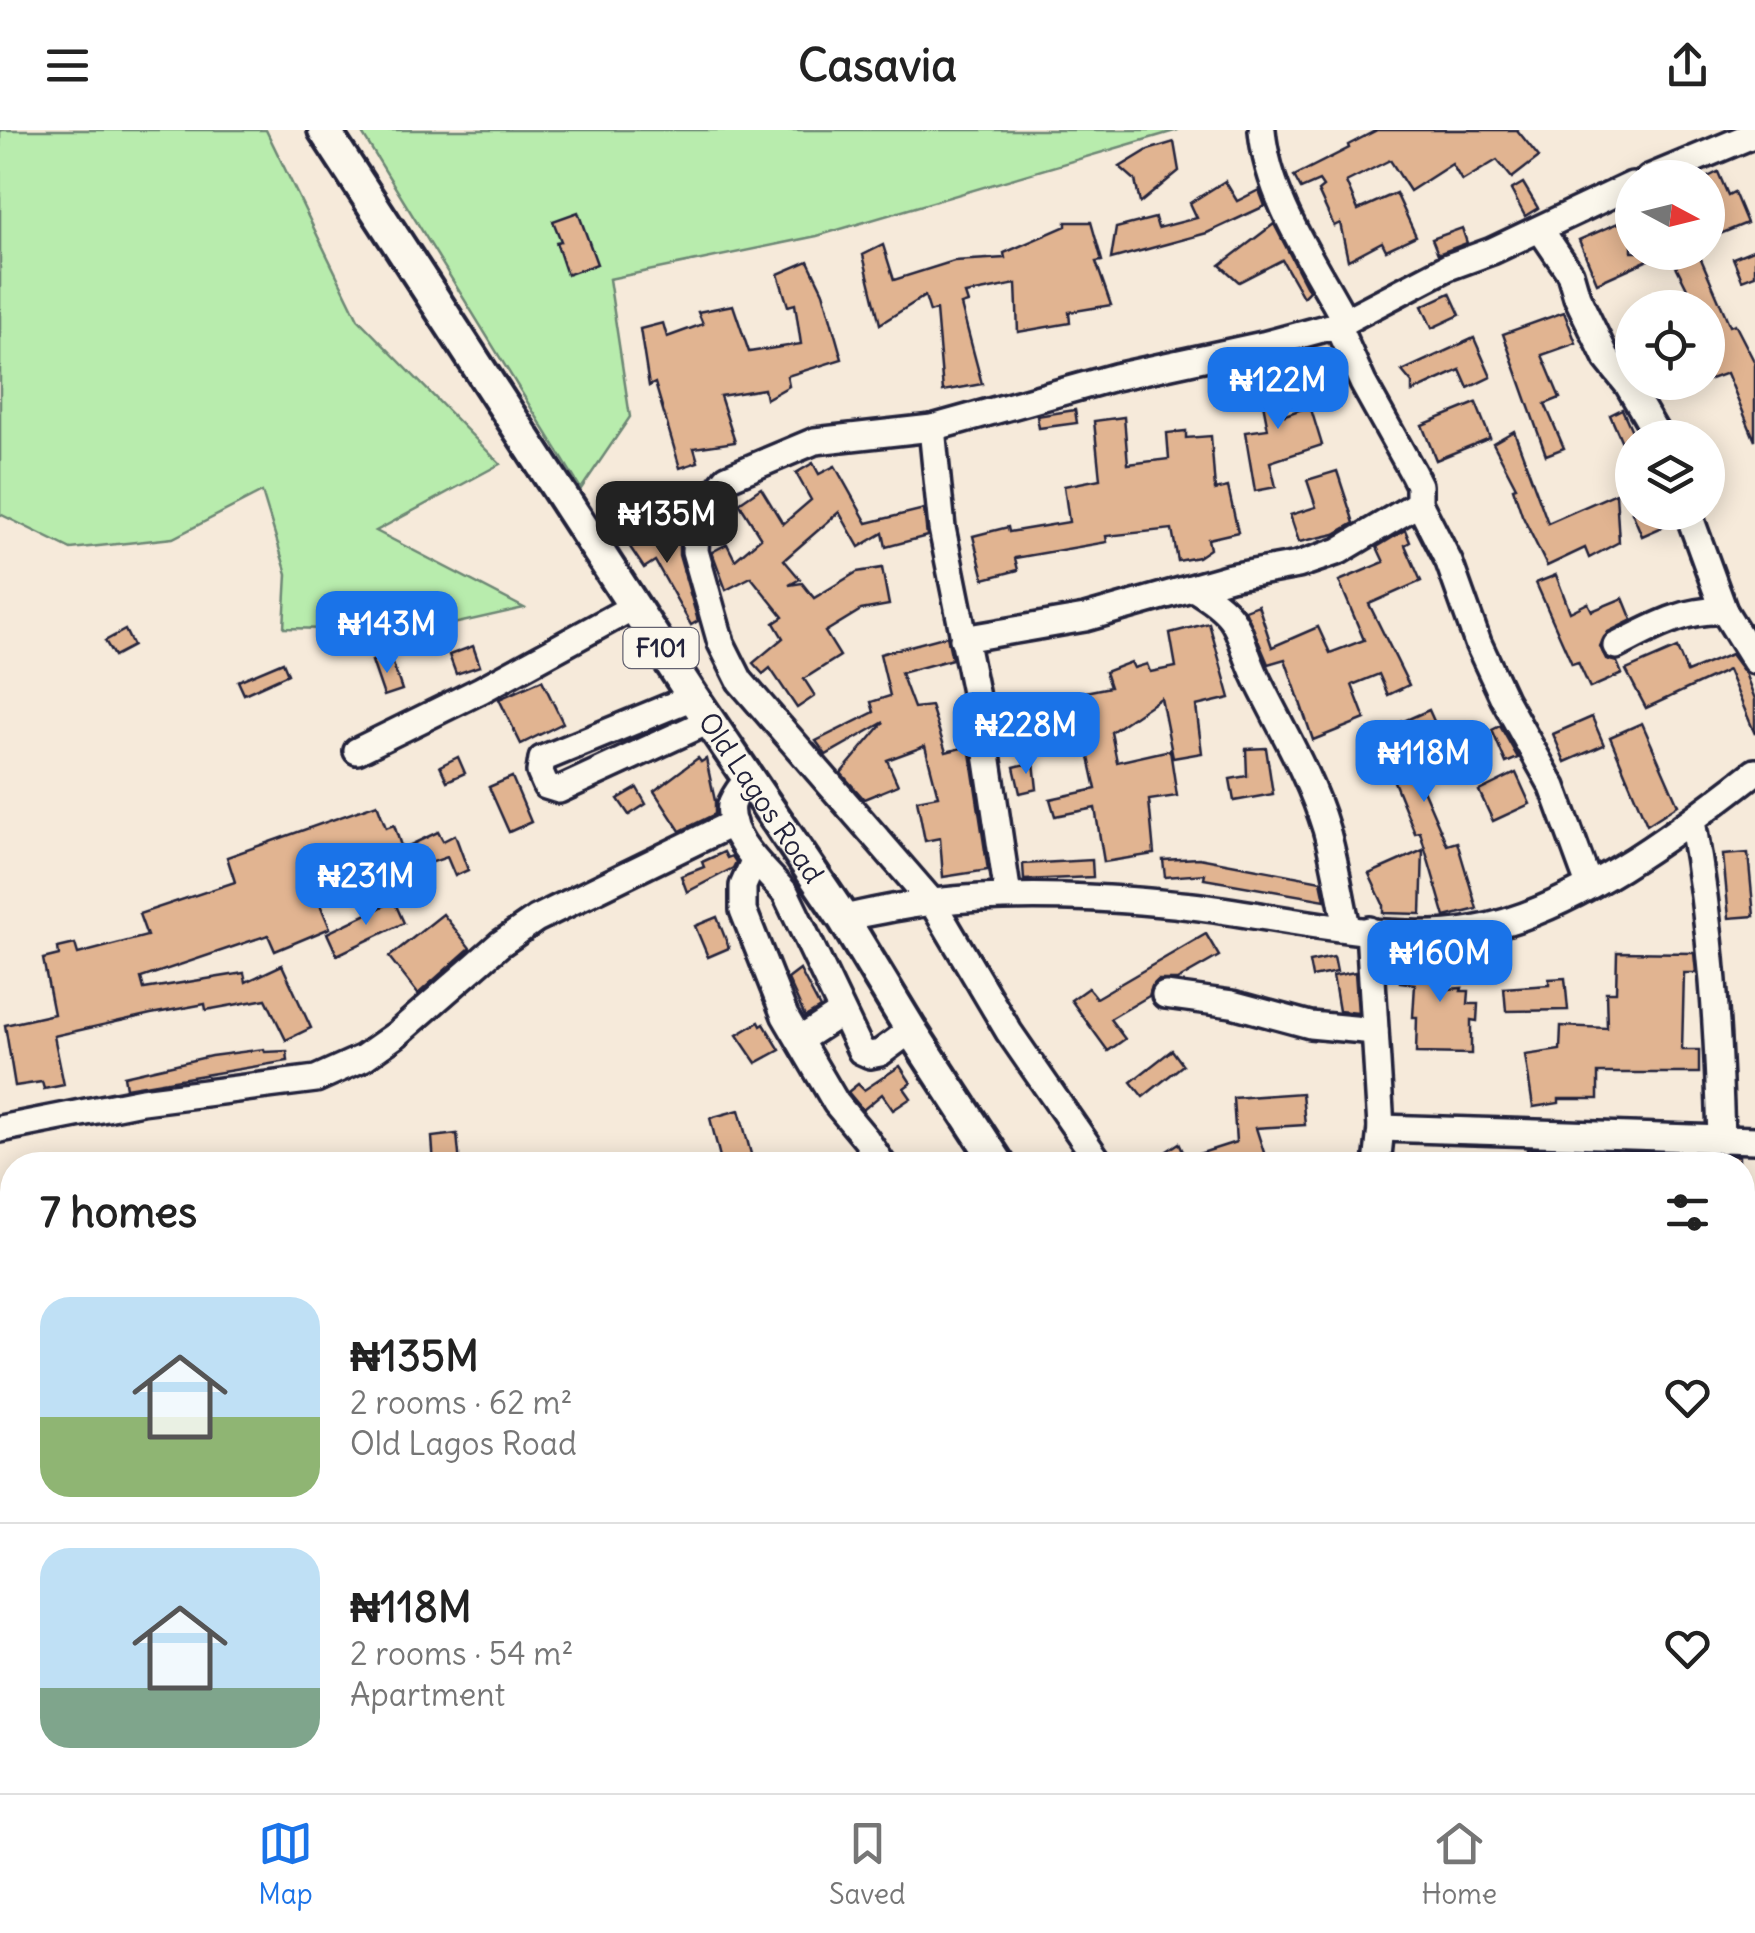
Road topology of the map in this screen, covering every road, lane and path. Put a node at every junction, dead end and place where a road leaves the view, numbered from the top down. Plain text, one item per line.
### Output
1 (324, 130) edge
2 (1262, 130) edge
3 (1755, 134) edge
4 (1692, 160) edge
5 (1615, 193) edge
6 (1540, 229) junction
7 (1341, 323) junction
8 (1649, 420) edge
9 (932, 428) junction
10 (1419, 503) junction
11 (1695, 530) edge
12 (1195, 589) junction
13 (634, 607) junction
14 (1724, 610) junction
15 (963, 639) junction
16 (1616, 646) dead end
17 (1755, 661) edge
18 (701, 709) junction
19 (594, 736) junction
20 (357, 751) dead end
21 (610, 766) junction
22 (1755, 772) edge
23 (748, 778) junction
24 (1692, 822) junction
25 (733, 823) junction
26 (754, 861) junction
27 (1589, 885) junction
28 (1008, 896) junction
29 (932, 902) junction
30 (843, 918) junction
31 (1358, 929) junction
32 (1165, 996) dead end
33 (841, 1013) junction
34 (911, 1030) junction
35 (1375, 1031) junction
36 (800, 1039) junction
37 (1380, 1128) junction
38 (0, 1129) edge
39 (1721, 1140) junction
40 (1755, 1140) edge
41 (874, 1152) edge
42 (991, 1152) edge
43 (1091, 1152) edge
44 (1378, 1152) edge

1 - 13 main road, Old Lagos Road / F101
2 - 7 street
3 - 4 street
5 - 6 street
6 - 7 street
6 - 8 street
7 - 9 street
7 - 10 street
9 - 15 street
9 - 29 street
10 - 12 street
10 - 27 street
11 - 14 street
12 - 15 street
12 - 31 street
13 - 18 main road, Old Lagos Road / F101
13 - 20 street
14 - 16 street
14 - 17 street
15 - 28 street
18 - 19 street
18 - 21 street
18 - 23 main road, Old Lagos Road / F101
19 - 21 street
19 - 21 street
22 - 24 street
23 - 25 street
23 - 30 main road, Old Lagos Road / F101
24 - 27 street
24 - 39 street
25 - 26 street
25 - 38 street
26 - 33 street
26 - 36 street
27 - 31 street
28 - 29 street
28 - 31 street
29 - 30 street
29 - 43 street
30 - 34 main road, Old Lagos Road / F101
31 - 35 street
32 - 35 street
33 - 34 street
33 - 36 street
34 - 42 main road, Old Lagos Road / F101
35 - 37 street
36 - 41 street
37 - 39 street
37 - 44 street
39 - 40 street

